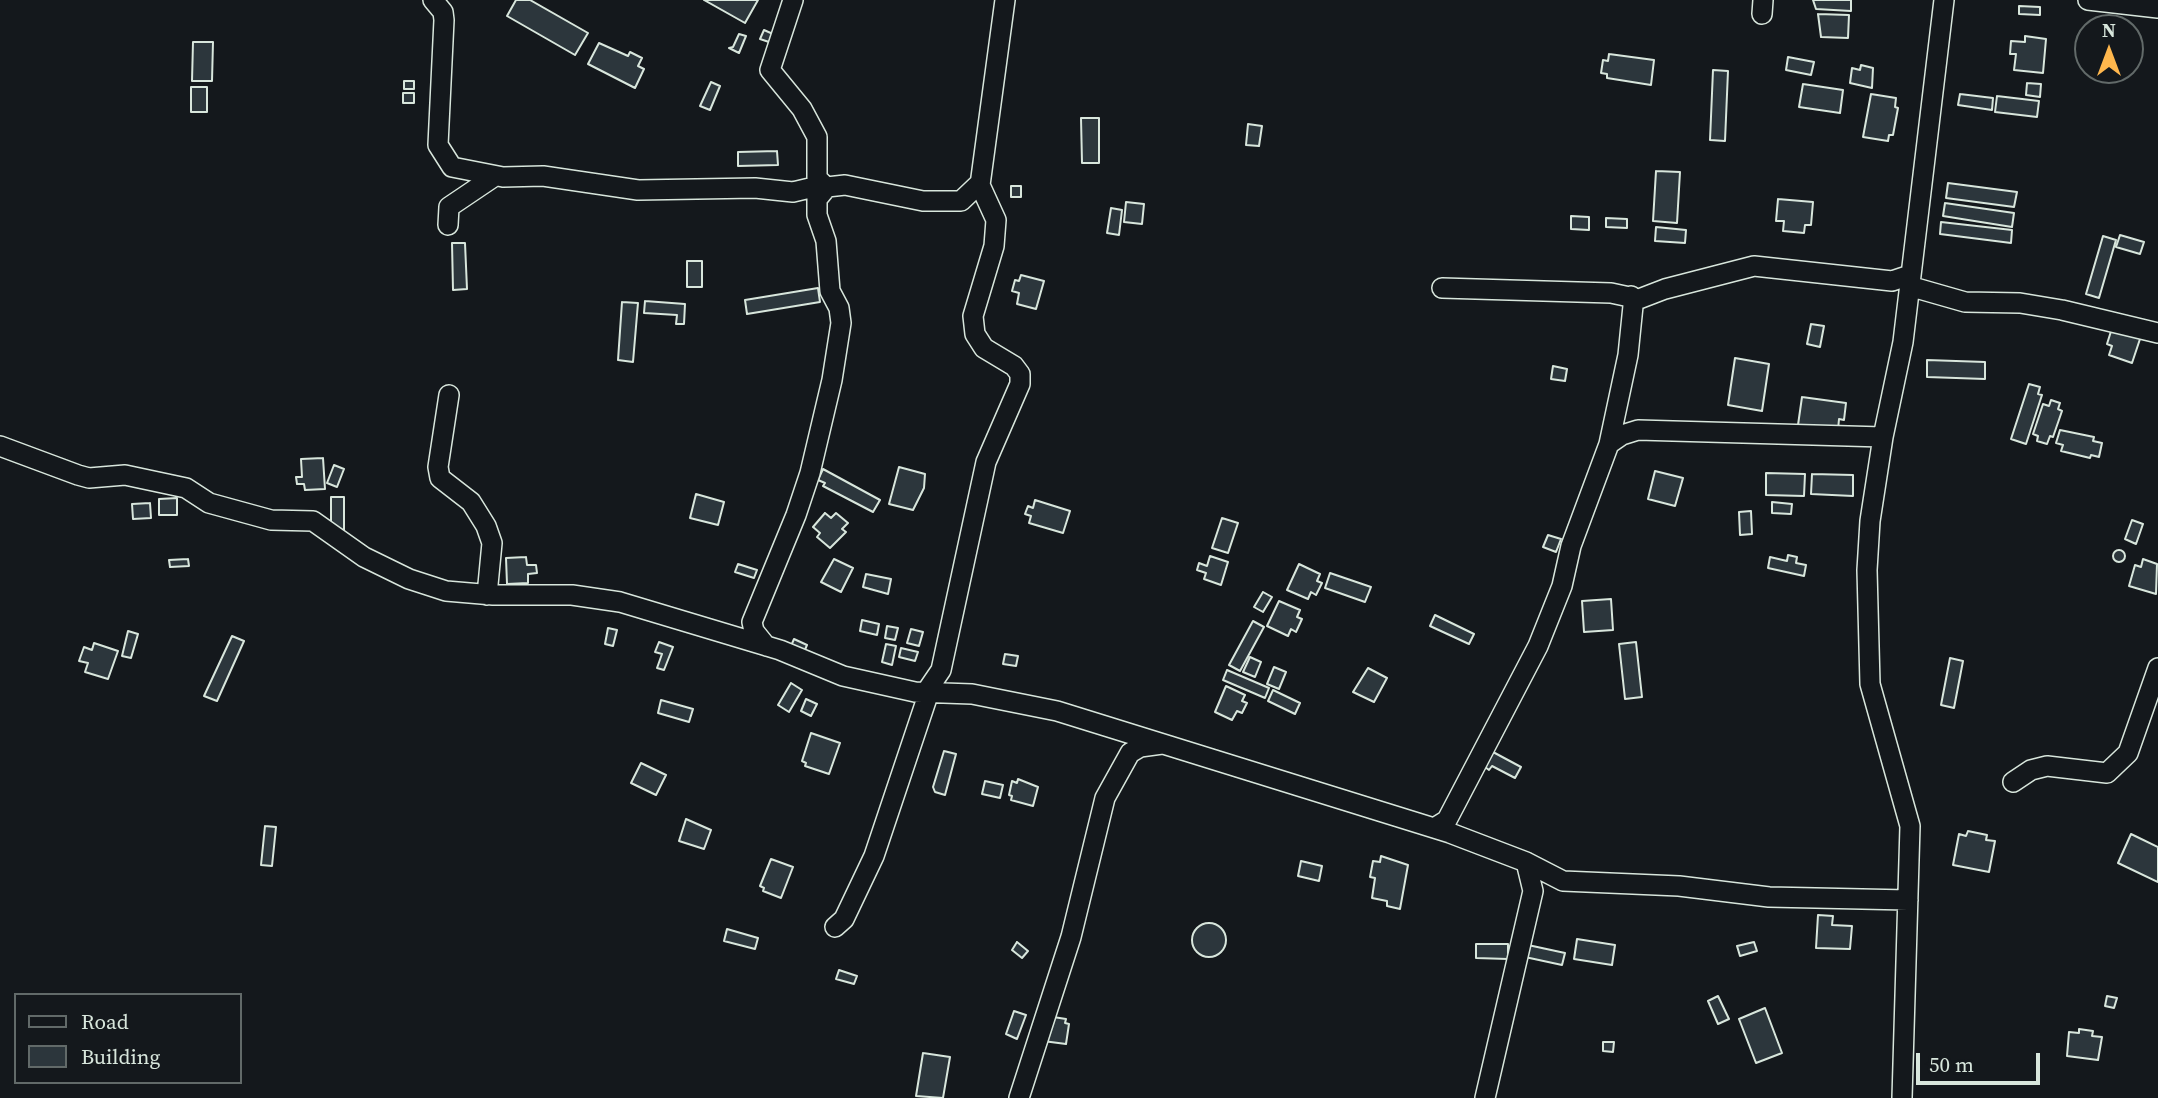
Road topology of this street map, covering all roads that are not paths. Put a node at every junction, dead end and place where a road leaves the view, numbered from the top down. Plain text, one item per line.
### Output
1 (433, 0) edge
2 (793, 0) edge
3 (1005, 0) edge
4 (2088, 0) edge
5 (1945, 1) edge
6 (2158, 8) edge
7 (449, 165) junction
8 (495, 176) junction
9 (980, 183) junction
10 (821, 189) junction
11 (961, 201) junction
12 (993, 214) junction
13 (1909, 280) junction
14 (1442, 288) dead end
15 (1634, 301) junction
16 (2158, 332) edge
17 (449, 395) dead end
18 (1618, 408) junction
19 (1638, 430) junction
20 (1883, 437) junction
21 (1609, 444) junction
22 (0, 446) edge
23 (487, 594) junction
24 (752, 622) junction
25 (738, 638) junction
26 (766, 646) junction
27 (2158, 668) edge
28 (935, 689) junction
29 (1117, 729) junction
30 (1165, 744) junction
31 (1130, 753) junction
32 (2012, 782) dead end
33 (1444, 827) junction
34 (1526, 862) junction
35 (1563, 881) junction
36 (1533, 891) junction
37 (1908, 900) junction
38 (835, 928) dead end
39 (1019, 1098) edge
40 (1485, 1098) edge
41 (1902, 1098) edge

1 - 7 street
2 - 10 street
3 - 9 street
4 - 6 street
5 - 13 street
7 - 8 street
7 - 8 street
8 - 10 street
9 - 11 street
9 - 12 street
10 - 11 street
10 - 24 street
11 - 12 street
12 - 28 street
13 - 15 street
13 - 16 street
13 - 20 street
14 - 15 street
15 - 18 street
17 - 23 street
18 - 19 street
18 - 21 street
19 - 20 street
19 - 21 street
20 - 37 street
21 - 33 street
22 - 23 street
23 - 25 street
24 - 25 street
24 - 26 street
25 - 26 street
26 - 28 street
27 - 32 street
28 - 29 street
28 - 38 street
29 - 30 street
29 - 31 street
30 - 31 street
30 - 33 street
31 - 39 street
33 - 34 street
34 - 35 street
34 - 36 street
35 - 36 street
35 - 37 street
36 - 40 street
37 - 41 street

